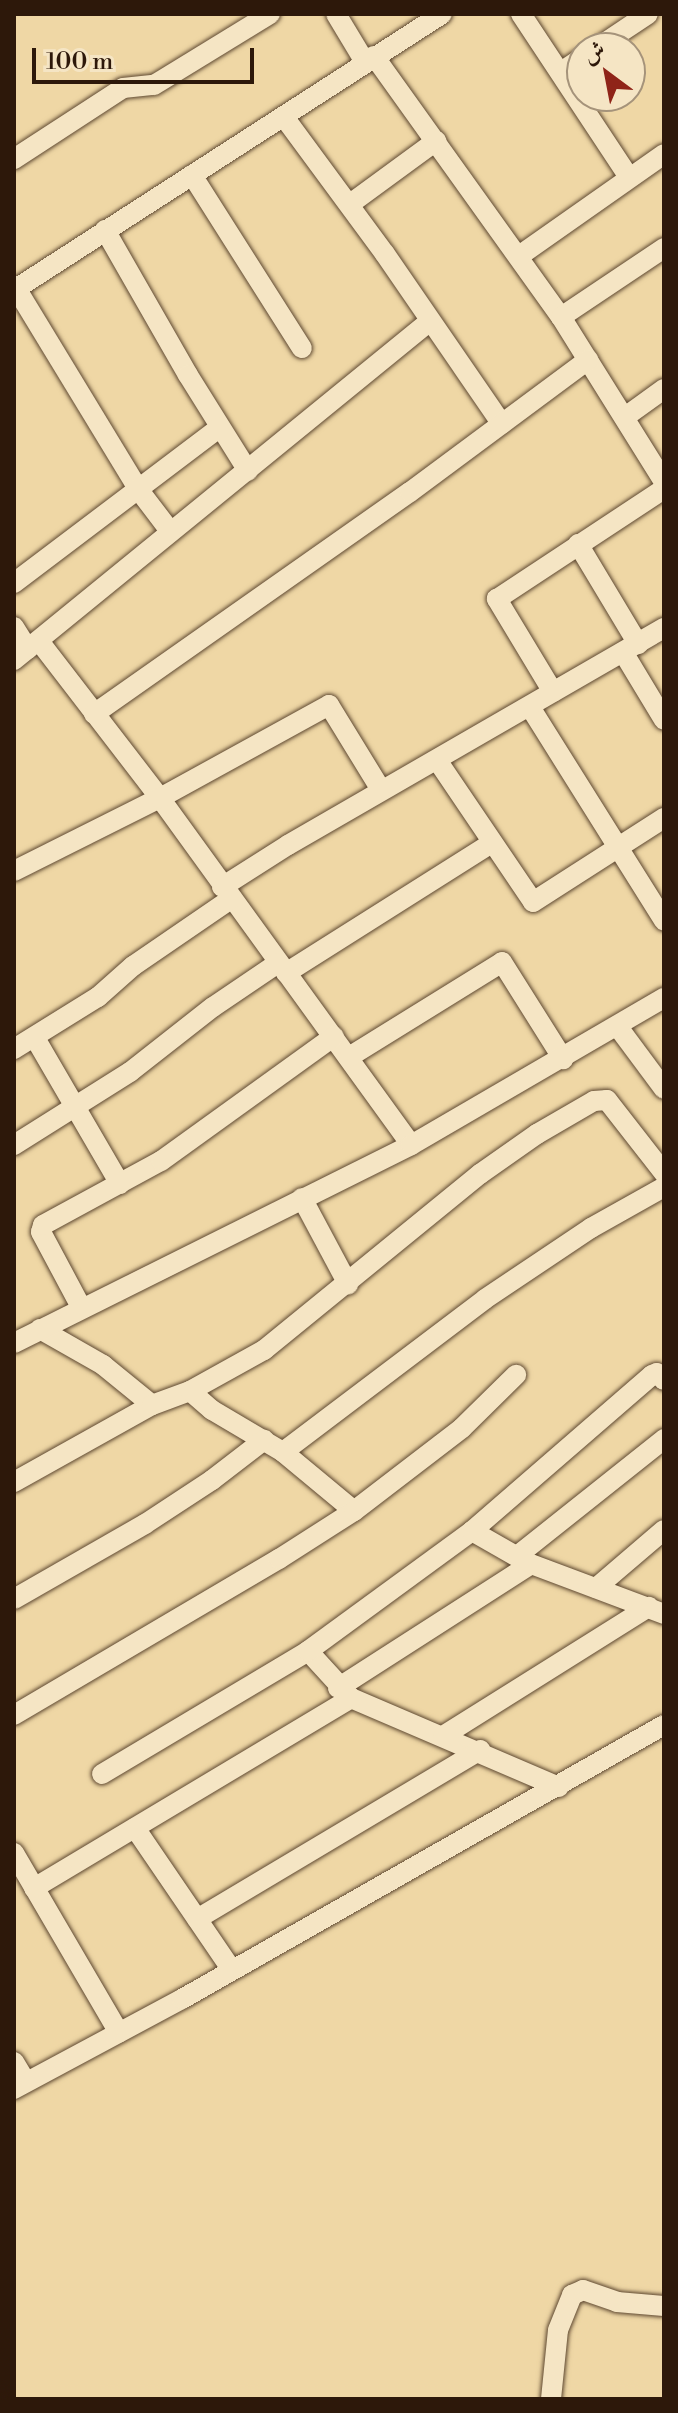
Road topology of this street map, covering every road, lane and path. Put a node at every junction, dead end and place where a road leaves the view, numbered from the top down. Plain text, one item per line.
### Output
1 (270, 14) edge
2 (336, 14) edge
3 (521, 14) edge
4 (648, 14) edge
5 (439, 15) edge
6 (621, 32) edge
7 (370, 59) junction
8 (566, 69) edge
9 (561, 72) junction
10 (284, 117) junction
11 (436, 141) junction
12 (664, 154) edge
13 (14, 159) edge
14 (192, 175) junction
15 (629, 177) junction
16 (350, 204) junction
17 (105, 230) junction
18 (664, 248) edge
19 (519, 256) junction
20 (15, 289) edge
21 (561, 317) junction
22 (430, 321) junction
23 (302, 348) dead end
24 (588, 360) junction
25 (664, 389) edge
26 (625, 417) junction
27 (502, 424) junction
28 (220, 427) junction
29 (248, 471) junction
30 (664, 482) edge
31 (138, 489) junction
32 (664, 489) edge
33 (170, 531) junction
34 (578, 544) junction
35 (14, 583) edge
36 (14, 627) edge
37 (664, 628) edge
38 (631, 648) junction
39 (27, 650) edge
40 (553, 692) junction
41 (530, 707) junction
42 (94, 714) junction
43 (664, 720) edge
44 (437, 760) junction
45 (381, 790) junction
46 (160, 798) junction
47 (664, 818) edge
48 (492, 843) junction
49 (617, 849) junction
50 (14, 871) edge
51 (227, 893) junction
52 (664, 921) edge
53 (282, 968) junction
54 (664, 998) edge
55 (618, 1027) junction
56 (334, 1036) junction
57 (35, 1038) junction
58 (14, 1049) edge
59 (349, 1057) junction
60 (563, 1059) junction
61 (664, 1089) edge
62 (76, 1108) junction
63 (14, 1145) edge
64 (411, 1145) junction
65 (664, 1173) edge
66 (120, 1184) junction
67 (664, 1187) edge
68 (302, 1198) junction
69 (348, 1284) junction
70 (81, 1307) junction
71 (40, 1329) junction
72 (14, 1343) edge
73 (516, 1375) dead end
74 (664, 1380) edge
75 (190, 1391) junction
76 (152, 1405) junction
77 (664, 1439) edge
78 (264, 1440) junction
79 (283, 1452) junction
80 (14, 1482) edge
81 (354, 1511) junction
82 (664, 1530) edge
83 (472, 1531) junction
84 (524, 1560) junction
85 (596, 1588) junction
86 (14, 1599) edge
87 (656, 1611) edge
88 (308, 1651) junction
89 (344, 1693) junction
90 (14, 1715) edge
91 (664, 1725) edge
92 (443, 1736) junction
93 (480, 1750) junction
94 (102, 1774) dead end
95 (559, 1787) junction
96 (135, 1828) junction
97 (14, 1853) edge
98 (34, 1888) junction
99 (197, 1919) junction
100 (232, 1970) junction
101 (119, 2033) junction
102 (14, 2062) edge
103 (20, 2086) edge
104 (664, 2306) edge
105 (551, 2399) edge

1 - 13 street
2 - 7 street
3 - 9 street
4 - 6 street
5 - 7 street
7 - 10 street
7 - 11 street
8 - 9 street
9 - 15 street
10 - 14 street
10 - 16 street
11 - 16 street
11 - 19 street
12 - 15 street
14 - 17 street
14 - 23 street
15 - 19 street
16 - 22 street
17 - 20 street
17 - 28 street
18 - 21 street
19 - 21 street
20 - 31 street
21 - 24 street
22 - 27 street
22 - 29 street
24 - 26 street
24 - 27 street
25 - 26 street
26 - 30 street
27 - 42 street
28 - 29 street
28 - 31 street
29 - 33 street
31 - 33 street
31 - 35 street
32 - 34 street
33 - 39 street
34 - 38 street
34 - 40 street
36 - 39 street
37 - 38 street
38 - 40 street
38 - 43 street
39 - 42 street
40 - 41 street
41 - 44 street
41 - 49 street
42 - 46 street
44 - 45 street
44 - 48 street
45 - 46 street
45 - 51 street
46 - 50 street
46 - 51 street
47 - 49 street
48 - 49 street
48 - 53 street
49 - 52 street
51 - 53 street
51 - 57 street
53 - 56 street
53 - 62 street
54 - 55 street
55 - 60 street
55 - 61 street
56 - 59 street
56 - 66 street
57 - 58 street
57 - 62 street
59 - 60 street
59 - 64 street
60 - 64 street
62 - 63 street
62 - 66 street
64 - 68 street
65 - 69 street
66 - 70 street
67 - 79 street
68 - 69 street
68 - 70 street
69 - 75 street
70 - 71 street
71 - 72 street
71 - 76 street
73 - 81 street
74 - 83 street
75 - 76 street
75 - 78 street
76 - 80 street
77 - 84 street
78 - 79 street
78 - 86 street
79 - 81 street
81 - 90 street
82 - 85 street
83 - 84 street
83 - 88 street
84 - 85 street
84 - 89 street
85 - 87 street
87 - 92 street
88 - 89 street
88 - 94 street
89 - 92 street
89 - 96 street
91 - 95 street
92 - 93 street
93 - 95 street
93 - 99 street
95 - 100 street
96 - 98 street
96 - 99 street
97 - 98 street
98 - 101 street
99 - 100 street
100 - 101 street
101 - 103 street
102 - 103 street
104 - 105 street

